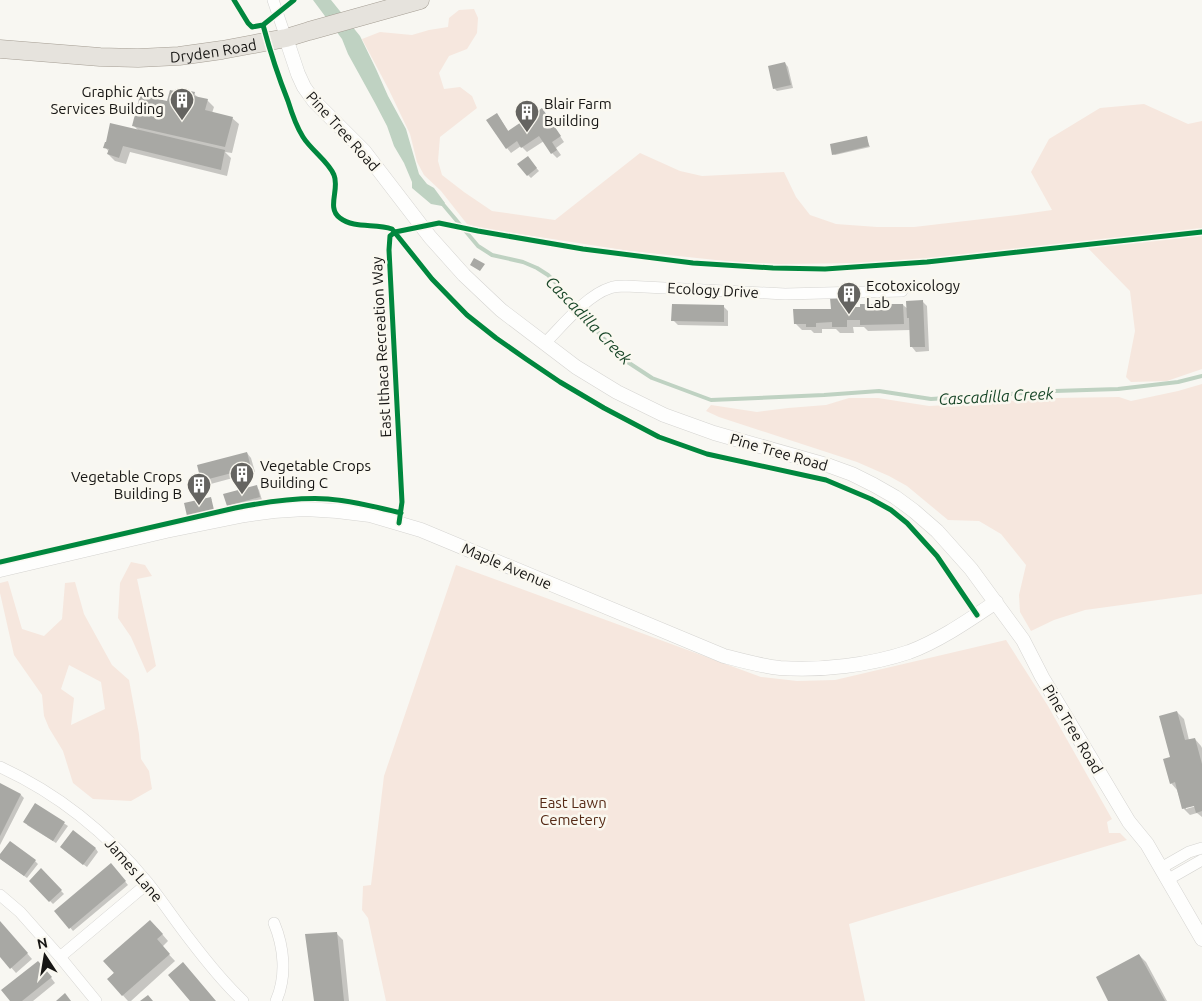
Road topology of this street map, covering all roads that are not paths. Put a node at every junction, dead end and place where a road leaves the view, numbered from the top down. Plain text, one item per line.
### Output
1 (273, 0) edge
2 (420, 0) edge
3 (286, 38) junction
4 (0, 49) edge
5 (902, 291) dead end
6 (545, 343) junction
7 (0, 570) edge
8 (996, 602) junction
9 (0, 767) edge
10 (1202, 848) edge
11 (1202, 860) edge
12 (1164, 874) junction
13 (148, 883) junction
14 (0, 895) edge
15 (274, 923) dead end
16 (1202, 939) edge
17 (60, 958) junction
18 (96, 1001) edge
19 (244, 1001) edge
20 (276, 1001) edge

1 - 3 street
2 - 3 main road, Dryden Road
3 - 4 main road, Dryden Road
3 - 6 street, Pine Tree Road
5 - 6 street, Ecology Drive
6 - 8 street, Pine Tree Road
7 - 8 street, Maple Avenue
8 - 12 street, Pine Tree Road
9 - 13 street, James Lane
10 - 12 street
11 - 12 street
12 - 16 street, Pine Tree Road
13 - 17 street
13 - 19 street, James Lane
14 - 17 street
15 - 20 street
17 - 18 street

